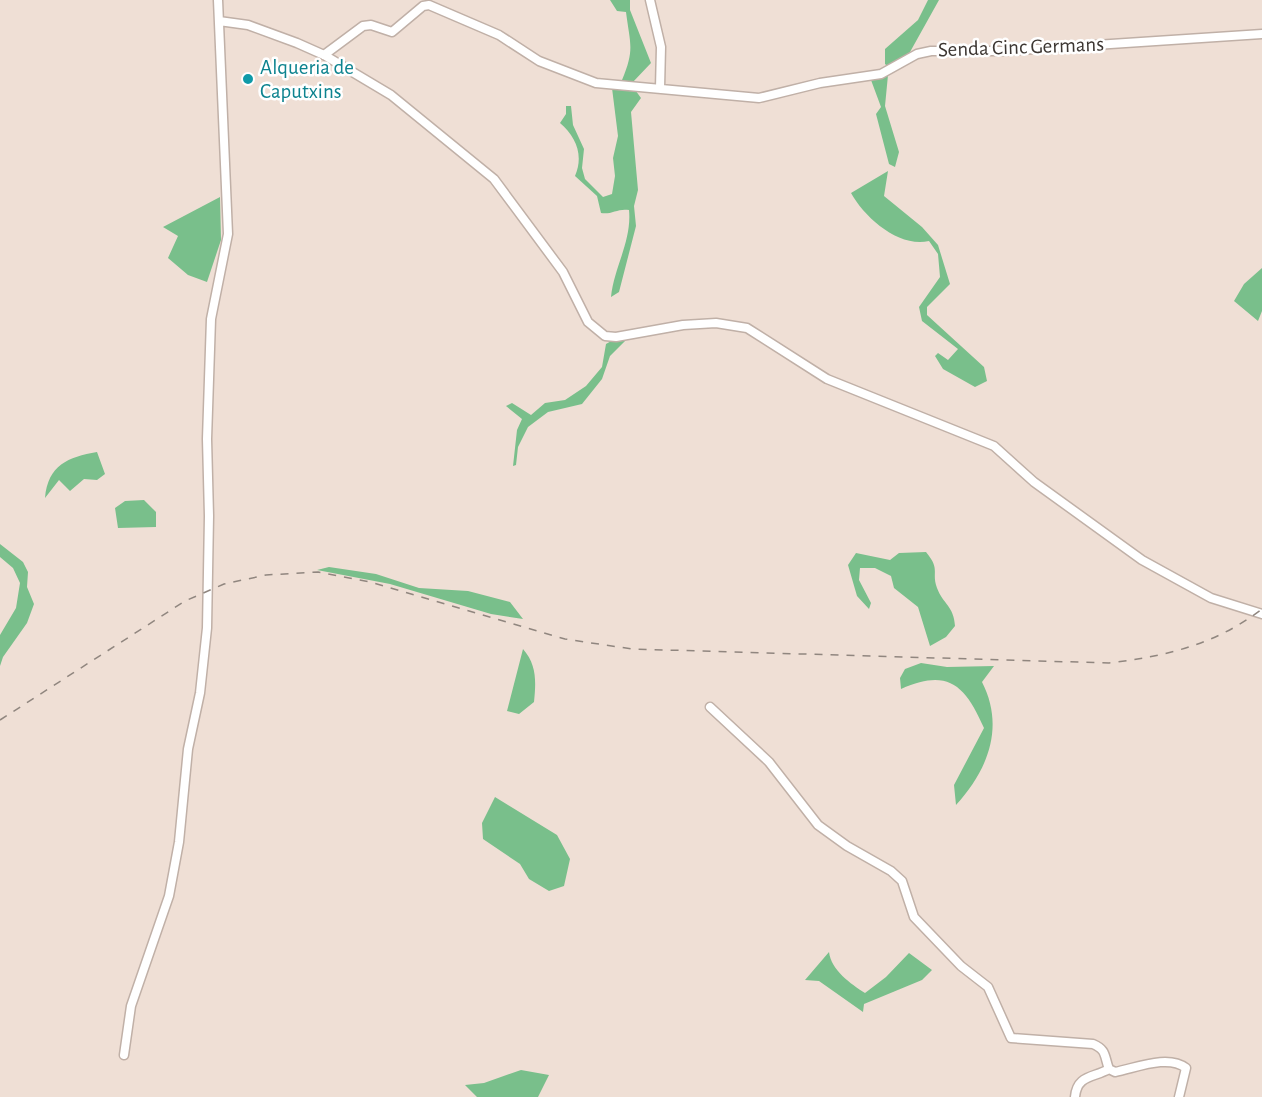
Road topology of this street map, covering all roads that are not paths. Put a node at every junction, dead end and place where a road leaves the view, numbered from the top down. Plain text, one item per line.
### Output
1 (218, 0) edge
2 (650, 0) edge
3 (219, 21) junction
4 (1262, 34) edge
5 (324, 56) junction
6 (660, 88) junction
7 (1262, 614) edge
8 (710, 707) dead end
9 (124, 1055) dead end
10 (1109, 1069) junction
11 (1075, 1097) edge
12 (1179, 1097) edge

1 - 3 street
2 - 6 street
3 - 5 street
3 - 9 street
4 - 6 street, Senda Cinc Germans
5 - 6 street, Senda Cinc Germans
5 - 7 street
8 - 10 street
10 - 11 street
10 - 12 street

